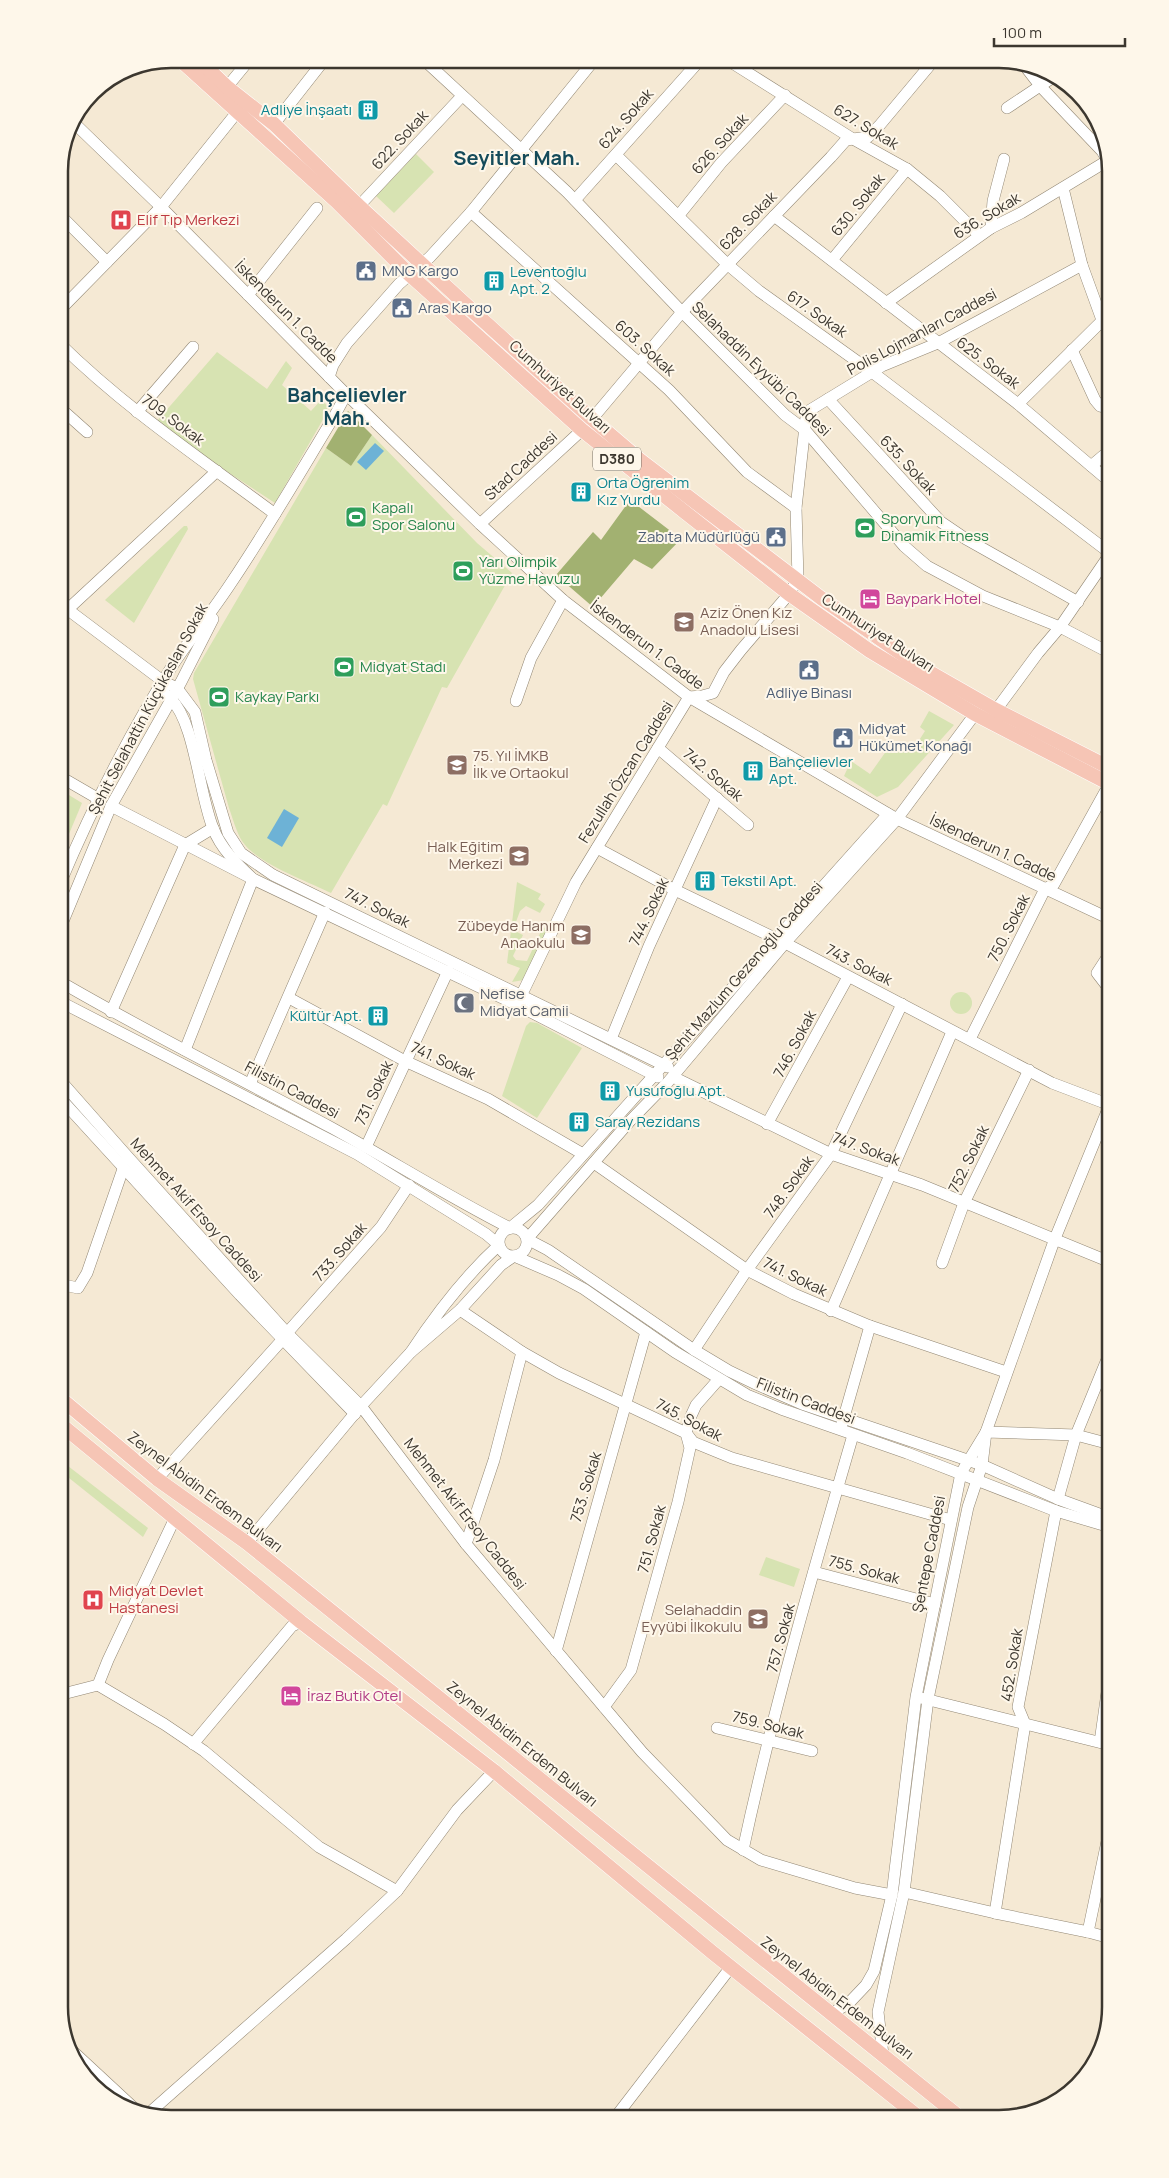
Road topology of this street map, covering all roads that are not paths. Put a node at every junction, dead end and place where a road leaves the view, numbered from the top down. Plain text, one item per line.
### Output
1 (189, 68) edge
2 (207, 68) edge
3 (243, 68) edge
4 (318, 68) edge
5 (433, 68) edge
6 (588, 68) edge
7 (693, 68) edge
8 (741, 68) edge
9 (928, 68) edge
10 (1030, 73) edge
11 (1049, 81) edge
12 (227, 87) junction
13 (1041, 87) junction
14 (785, 95) junction
15 (462, 96) junction
16 (1007, 108) dead end
17 (238, 111) junction
18 (274, 124) junction
19 (77, 126) edge
20 (853, 139) junction
21 (520, 149) junction
22 (1099, 149) edge
23 (616, 155) junction
24 (1004, 159) dead end
25 (1101, 160) edge
26 (907, 169) junction
27 (1063, 188) junction
28 (576, 200) junction
29 (161, 206) junction
30 (359, 206) junction
31 (317, 208) dead end
32 (471, 212) junction
33 (679, 215) junction
34 (774, 216) junction
35 (68, 223) edge
36 (991, 228) junction
37 (979, 235) junction
38 (832, 260) junction
39 (107, 262) junction
40 (423, 264) junction
41 (727, 264) junction
42 (1082, 265) junction
43 (410, 275) junction
44 (248, 295) junction
45 (68, 302) edge
46 (886, 302) junction
47 (1102, 308) edge
48 (682, 312) junction
49 (1102, 320) edge
50 (938, 343) junction
51 (193, 347) dead end
52 (1072, 350) junction
53 (68, 352) edge
54 (640, 363) junction
55 (872, 372) junction
56 (329, 377) junction
57 (344, 392) junction
58 (828, 399) junction
59 (1018, 404) junction
60 (1102, 406) edge
61 (137, 412) junction
62 (68, 415) edge
63 (592, 419) junction
64 (582, 430) junction
65 (805, 430) junction
66 (87, 432) dead end
67 (1102, 457) edge
68 (1091, 466) junction
69 (217, 471) junction
70 (1102, 475) edge
71 (796, 508) junction
72 (275, 514) junction
73 (480, 524) junction
74 (1102, 548) edge
75 (1102, 566) edge
76 (798, 580) junction
77 (231, 584) junction
78 (789, 594) junction
79 (563, 600) junction
80 (68, 602) edge
81 (1078, 602) junction
82 (68, 610) edge
83 (1060, 627) junction
84 (1102, 649) edge
85 (161, 686) junction
86 (174, 693) junction
87 (689, 697) junction
88 (516, 701) dead end
89 (996, 710) junction
90 (975, 714) junction
91 (658, 748) junction
92 (1102, 764) edge
93 (1102, 779) edge
94 (68, 781) edge
95 (1102, 797) edge
96 (97, 798) junction
97 (717, 798) junction
98 (111, 806) junction
99 (892, 816) junction
100 (748, 825) dead end
101 (213, 828) junction
102 (185, 845) junction
103 (596, 848) junction
104 (68, 865) edge
105 (253, 879) junction
106 (1045, 889) junction
107 (675, 890) junction
108 (68, 909) edge
109 (325, 912) junction
110 (1102, 915) edge
111 (780, 940) junction
112 (1102, 966) edge
113 (448, 971) junction
114 (848, 977) junction
115 (1102, 979) edge
116 (68, 986) edge
117 (521, 996) junction
118 (288, 998) junction
119 (902, 1004) junction
120 (68, 1006) edge
121 (111, 1012) junction
122 (952, 1032) junction
123 (611, 1039) junction
124 (970, 1039) junction
125 (185, 1050) junction
126 (405, 1061) junction
127 (663, 1064) junction
128 (1029, 1070) junction
129 (653, 1074) junction
130 (673, 1077) junction
131 (250, 1084) junction
132 (68, 1088) edge
133 (1102, 1102) edge
134 (68, 1107) edge
135 (767, 1124) junction
136 (1102, 1124) edge
137 (366, 1147) junction
138 (583, 1154) junction
139 (831, 1154) junction
140 (594, 1163) junction
141 (123, 1169) junction
142 (890, 1174) junction
143 (409, 1185) junction
144 (964, 1203) junction
145 (510, 1228) junction
146 (527, 1240) junction
147 (1054, 1241) junction
148 (499, 1245) junction
149 (514, 1256) junction
150 (1102, 1259) edge
151 (942, 1263) dead end
152 (747, 1270) junction
153 (68, 1286) edge
154 (460, 1310) junction
155 (831, 1311) junction
156 (870, 1326) junction
157 (646, 1332) junction
158 (285, 1336) junction
159 (694, 1350) junction
160 (411, 1352) junction
161 (522, 1352) junction
162 (1006, 1372) junction
163 (1102, 1372) edge
164 (719, 1379) junction
165 (68, 1404) edge
166 (626, 1404) junction
167 (358, 1410) junction
168 (843, 1418) junction
169 (68, 1430) edge
170 (840, 1430) junction
171 (986, 1432) junction
172 (686, 1433) junction
173 (853, 1435) junction
174 (1076, 1435) junction
175 (1102, 1442) edge
176 (967, 1461) junction
177 (982, 1465) junction
178 (961, 1473) junction
179 (157, 1478) junction
180 (977, 1479) junction
181 (838, 1488) junction
182 (1058, 1505) junction
183 (1102, 1516) edge
184 (174, 1518) junction
185 (952, 1520) junction
186 (1102, 1524) edge
187 (247, 1543) junction
188 (466, 1544) junction
189 (814, 1572) junction
190 (935, 1604) junction
191 (301, 1622) junction
192 (556, 1651) junction
193 (98, 1685) junction
194 (68, 1693) edge
195 (922, 1698) junction
196 (604, 1707) junction
197 (1026, 1724) junction
198 (717, 1728) dead end
199 (769, 1742) junction
200 (1102, 1743) edge
201 (193, 1744) junction
202 (812, 1752) dead end
203 (494, 1771) junction
204 (743, 1850) junction
205 (1102, 1870) edge
206 (397, 1891) junction
207 (898, 1893) junction
208 (995, 1914) junction
209 (1088, 1932) junction
210 (1102, 1936) edge
211 (731, 1967) junction
212 (830, 2014) junction
213 (883, 2055) junction
214 (81, 2059) edge
215 (126, 2100) edge
216 (153, 2109) edge
217 (621, 2110) edge
218 (910, 2110) edge
219 (951, 2110) edge

1 - 17 main road, Cumhuriyet Bulvarı / D380
2 - 12 main road, Cumhuriyet Bulvarı / D380
3 - 12 street
4 - 18 street
5 - 15 street, Selahaddin Eyyübi Caddesi
6 - 21 street
7 - 23 street, 624. Sokak
8 - 14 street, 627. Sokak
9 - 20 street, 628. Sokak
10 - 13 street
11 - 13 street
12 - 18 main road, Cumhuriyet Bulvarı / D380
13 - 16 street
13 - 22 street
14 - 20 street, 627. Sokak
14 - 33 street, 626. Sokak
15 - 21 street, Selahaddin Eyyübi Caddesi
15 - 30 street, 622. Sokak
17 - 29 street
17 - 43 main road, Cumhuriyet Bulvarı / D380
18 - 30 main road, Cumhuriyet Bulvarı / D380
19 - 29 street, İskenderun 1. Cadde
20 - 26 street, 627. Sokak
20 - 34 street, 628. Sokak
21 - 28 street, Selahaddin Eyyübi Caddesi
21 - 32 street
23 - 28 street, 624. Sokak
23 - 33 street, 617. Sokak
24 - 36 street
25 - 27 street, 636. Sokak
26 - 37 street, 627. Sokak
26 - 38 street, 630. Sokak
27 - 36 street, 636. Sokak
27 - 42 street
28 - 48 street, Selahaddin Eyyübi Caddesi
29 - 39 street
29 - 44 street, İskenderun 1. Cadde
30 - 40 main road, Cumhuriyet Bulvarı / D380
31 - 44 street
32 - 40 street
32 - 54 street, 603. Sokak
33 - 41 street, 617. Sokak
34 - 38 street, 625. Sokak
34 - 41 street, 628. Sokak
35 - 39 street
36 - 37 street, 636. Sokak
37 - 46 street, 636. Sokak
38 - 46 street, 625. Sokak
39 - 45 street
40 - 43 street
40 - 63 main road, Cumhuriyet Bulvarı / D380
41 - 48 street, 628. Sokak
41 - 55 street, 617. Sokak
42 - 47 street
42 - 50 street, Polis Lojmanları Caddesi
43 - 56 street
43 - 64 main road, Cumhuriyet Bulvarı / D380
44 - 56 street, İskenderun 1. Cadde
46 - 50 street, 625. Sokak
48 - 54 street, 628. Sokak
48 - 65 street, Selahaddin Eyyübi Caddesi
49 - 52 street
50 - 55 street, Polis Lojmanları Caddesi
50 - 59 street, 625. Sokak
51 - 61 street
52 - 59 street
52 - 60 street
53 - 61 street, 709. Sokak
54 - 63 street, 628. Sokak
54 - 71 street, 603. Sokak
55 - 58 street, Polis Lojmanları Caddesi
55 - 74 street, 617. Sokak
56 - 57 street, İskenderun 1. Cadde
57 - 72 street, Şehit Selahattin Küçükaslan Sokak
57 - 73 street, İskenderun 1. Cadde
58 - 65 street, Polis Lojmanları Caddesi
58 - 81 street, 635. Sokak
59 - 68 street, 625. Sokak
61 - 69 street, 709. Sokak
62 - 66 street
63 - 76 main road, Cumhuriyet Bulvarı / D380
64 - 73 street, Stad Caddesi
64 - 78 main road, Cumhuriyet Bulvarı / D380
65 - 71 street, Polis Lojmanları Caddesi
65 - 83 street, Selahaddin Eyyübi Caddesi
67 - 68 street
68 - 70 street, 625. Sokak
69 - 72 street, 709. Sokak
69 - 80 street
71 - 76 street, Polis Lojmanları Caddesi
72 - 77 street, Şehit Selahattin Küçükaslan Sokak
73 - 79 street, İskenderun 1. Cadde
75 - 81 street
76 - 78 street
76 - 89 main road, Cumhuriyet Bulvarı / D380
77 - 85 street, Şehit Selahattin Küçükaslan Sokak
77 - 86 street, Şehit Selahattin Küçükaslan Sokak
78 - 87 street, Fezullah Özcan Caddesi
78 - 90 main road, Cumhuriyet Bulvarı / D380
79 - 87 street, İskenderun 1. Cadde
79 - 88 street
81 - 83 street
82 - 85 street, 747. Sokak
83 - 84 street, Selahaddin Eyyübi Caddesi
83 - 89 street
85 - 86 street, 747. Sokak
85 - 96 street, Şehit Selahattin Küçükaslan Sokak
86 - 98 street, Şehit Selahattin Küçükaslan Sokak
86 - 101 street
86 - 117 street, 747. Sokak
87 - 91 street, Fezullah Özcan Caddesi
87 - 99 street, İskenderun 1. Cadde
89 - 92 main road, Cumhuriyet Bulvarı / D380
90 - 93 main road, Cumhuriyet Bulvarı / D380
90 - 99 street, Şehit Mazlum Gezenoğlu Caddesi
91 - 97 street, 742. Sokak
91 - 103 street, Fezullah Özcan Caddesi
94 - 96 street
95 - 106 street, 750. Sokak
96 - 104 street, Şehit Selahattin Küçükaslan Sokak
97 - 100 street, 742. Sokak
97 - 107 street, 744. Sokak
98 - 102 street
98 - 108 street, Şehit Selahattin Küçükaslan Sokak
99 - 106 street, İskenderun 1. Cadde
99 - 111 street, Şehit Mazlum Gezenoğlu Caddesi
101 - 102 street
101 - 105 street
102 - 105 street
102 - 121 street
103 - 107 street, 743. Sokak
103 - 117 street, Fezullah Özcan Caddesi
105 - 109 street
105 - 125 street
106 - 110 street, İskenderun 1. Cadde
106 - 124 street, 750. Sokak
107 - 111 street, 743. Sokak
107 - 123 street, 744. Sokak
109 - 113 street
109 - 118 street
111 - 114 street, 743. Sokak
111 - 127 street, Şehit Mazlum Gezenoğlu Caddesi
111 - 130 street, Şehit Mazlum Gezenoğlu Caddesi
112 - 115 street
113 - 126 street, 731. Sokak
113 - 129 street
114 - 119 street, 743. Sokak
114 - 135 street, 746. Sokak
116 - 121 street, Filistin Caddesi
117 - 123 street, 747. Sokak
118 - 126 street, 741. Sokak
118 - 131 street
119 - 122 street, 743. Sokak
119 - 139 street, 748. Sokak
120 - 143 street, Filistin Caddesi
121 - 125 street, Filistin Caddesi
122 - 124 street, 743. Sokak
122 - 142 street
123 - 127 street, 747. Sokak
124 - 128 street, 743. Sokak
125 - 131 street, Filistin Caddesi
126 - 137 street, 731. Sokak
126 - 138 street, 741. Sokak
127 - 129 street, Şehit Mazlum Gezenoğlu Caddesi
127 - 130 street, 747. Sokak
128 - 133 street, 743. Sokak
128 - 144 street, 752. Sokak
129 - 130 street
129 - 138 street, Şehit Mazlum Gezenoğlu Caddesi
130 - 135 street, 747. Sokak
130 - 140 street, Şehit Mazlum Gezenoğlu Caddesi
131 - 137 street, Filistin Caddesi
132 - 158 street, Mehmet Akif Ersoy Caddesi
134 - 141 street
135 - 139 street, 747. Sokak
136 - 147 street, Şentepe Caddesi
137 - 145 street, Filistin Caddesi
138 - 145 street, Şehit Mazlum Gezenoğlu Caddesi
139 - 142 street, 747. Sokak
139 - 152 street, 748. Sokak
140 - 146 street, Şehit Mazlum Gezenoğlu Caddesi
140 - 152 street, 741. Sokak
141 - 153 street
141 - 158 street
142 - 144 street, 747. Sokak
142 - 155 street
143 - 148 street, Filistin Caddesi
143 - 158 street, 733. Sokak
144 - 147 street, 747. Sokak
144 - 151 street, 752. Sokak
145 - 146 street
145 - 148 street
146 - 149 street
146 - 159 street, Filistin Caddesi
147 - 150 street, 747. Sokak
147 - 162 street, Şentepe Caddesi
148 - 149 street
148 - 160 street
149 - 154 street
149 - 157 street, Filistin Caddesi
152 - 155 street, 741. Sokak
152 - 159 street, 748. Sokak
154 - 160 street
154 - 161 street, 745. Sokak
155 - 156 street, 741. Sokak
156 - 162 street, 741. Sokak
156 - 168 street
157 - 164 street, Filistin Caddesi
157 - 166 street, 753. Sokak
158 - 167 street, Mehmet Akif Ersoy Caddesi
158 - 179 street, 733. Sokak
159 - 168 street, Filistin Caddesi
160 - 167 street
161 - 166 street, 745. Sokak
161 - 188 street
162 - 171 street, Şentepe Caddesi
163 - 174 street, 452. Sokak
164 - 170 street, Filistin Caddesi
164 - 172 street, 751. Sokak
165 - 179 main road, Zeynel Abidin Erdem Bulvarı
166 - 172 street, 745. Sokak
166 - 192 street, 753. Sokak
167 - 187 street
167 - 188 street, Mehmet Akif Ersoy Caddesi
168 - 170 street
168 - 176 street, Filistin Caddesi
169 - 184 main road
170 - 173 street, Filistin Caddesi
171 - 174 street
171 - 176 street, Şentepe Caddesi
171 - 177 street
172 - 181 street, 745. Sokak
172 - 196 street, 751. Sokak
173 - 178 street, Filistin Caddesi
173 - 181 street, 757. Sokak
174 - 175 street
174 - 182 street, 452. Sokak
176 - 177 street, Filistin Caddesi
176 - 178 street, Şentepe Caddesi
177 - 180 street
177 - 182 street, Filistin Caddesi
178 - 180 street, Filistin Caddesi
178 - 185 street, Şentepe Caddesi
179 - 187 main road, Zeynel Abidin Erdem Bulvarı
180 - 182 street, Filistin Caddesi
180 - 195 street
181 - 185 street, 745. Sokak
181 - 189 street, 757. Sokak
182 - 183 street, Filistin Caddesi
182 - 186 street, Filistin Caddesi
182 - 197 street, 452. Sokak
184 - 191 main road
184 - 193 street
185 - 190 street, Şentepe Caddesi
187 - 212 main road, Zeynel Abidin Erdem Bulvarı
188 - 192 street, Mehmet Akif Ersoy Caddesi
189 - 190 street, 755. Sokak
189 - 199 street, 757. Sokak
190 - 195 street, Şentepe Caddesi
191 - 201 street
191 - 203 main road
192 - 196 street, Mehmet Akif Ersoy Caddesi
193 - 194 street
193 - 201 street
195 - 197 street
195 - 207 street, Şentepe Caddesi
196 - 204 street, Mehmet Akif Ersoy Caddesi
197 - 200 street
197 - 208 street, 452. Sokak
198 - 199 street, 759. Sokak
199 - 202 street, 759. Sokak
199 - 204 street, 757. Sokak
201 - 206 street
203 - 206 street
203 - 211 main road
204 - 207 street, Mehmet Akif Ersoy Caddesi
205 - 209 street
206 - 216 street
207 - 208 street, Mehmet Akif Ersoy Caddesi
207 - 212 street, Şentepe Caddesi
207 - 213 street
208 - 209 street, Mehmet Akif Ersoy Caddesi
209 - 210 street, Mehmet Akif Ersoy Caddesi
211 - 217 street
211 - 218 main road
212 - 213 main road, Zeynel Abidin Erdem Bulvarı
213 - 219 main road, Zeynel Abidin Erdem Bulvarı
214 - 215 street

